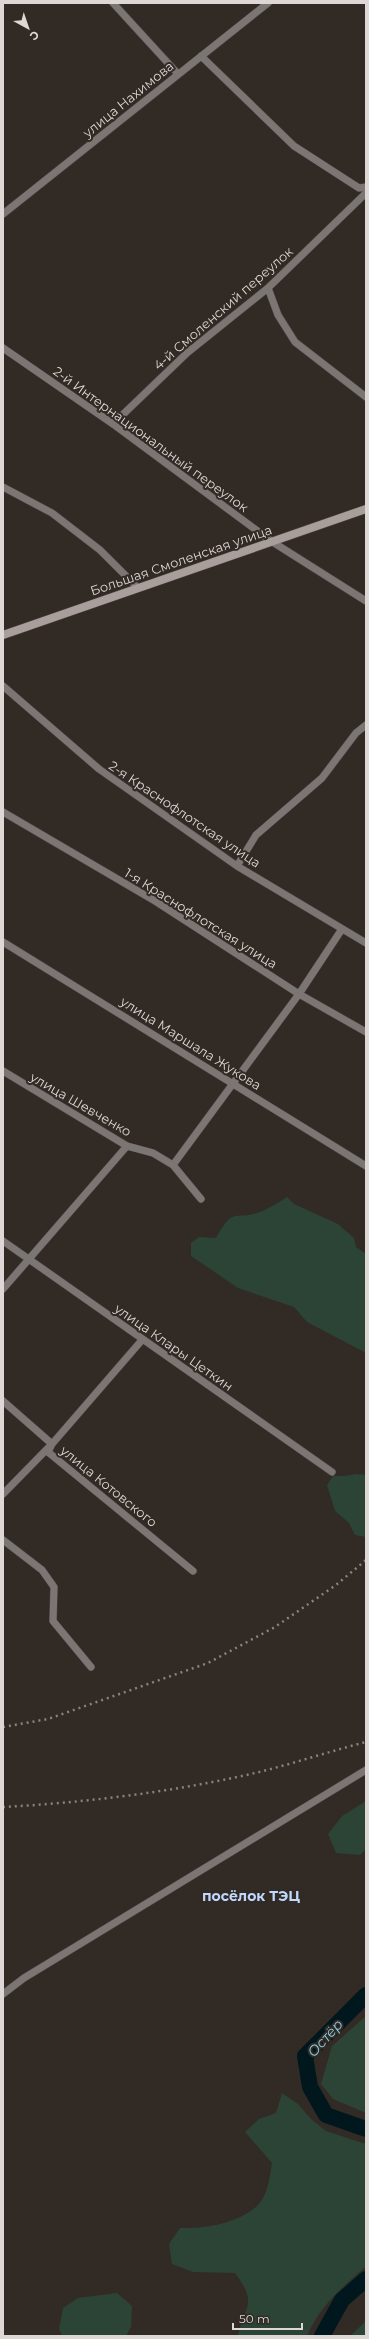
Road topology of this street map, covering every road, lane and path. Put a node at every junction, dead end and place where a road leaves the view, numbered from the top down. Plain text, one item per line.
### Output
1 (113, 3) edge
2 (268, 3) edge
3 (201, 56) junction
4 (178, 74) junction
5 (366, 187) edge
6 (366, 194) edge
7 (3, 214) edge
8 (268, 288) junction
9 (3, 348) edge
10 (366, 397) edge
11 (113, 424) junction
12 (3, 487) edge
13 (366, 509) edge
14 (271, 541) junction
15 (138, 588) junction
16 (366, 601) edge
17 (3, 635) edge
18 (3, 686) edge
19 (366, 724) edge
20 (3, 812) edge
21 (237, 866) junction
22 (342, 929) junction
23 (3, 942) edge
24 (366, 942) edge
25 (299, 994) junction
26 (366, 1032) edge
27 (3, 1072) edge
28 (234, 1083) junction
29 (128, 1146) junction
30 (173, 1165) junction
31 (366, 1166) edge
32 (202, 1199) dead end
33 (3, 1241) edge
34 (29, 1259) junction
35 (3, 1289) edge
36 (142, 1340) junction
37 (3, 1401) edge
38 (52, 1444) junction
39 (332, 1472) dead end
40 (3, 1494) edge
41 (3, 1540) edge
42 (193, 1571) dead end
43 (90, 1667) dead end
44 (366, 1770) edge
45 (3, 1994) edge

1 - 4 street
2 - 3 street, улица Нахимова
3 - 4 street, улица Нахимова
3 - 5 street
4 - 7 street, улица Нахимова
6 - 8 street, 4-й Смоленский переулок
8 - 10 street
8 - 11 street, 4-й Смоленский переулок
9 - 11 street, 2-й Интернациональный переулок
11 - 14 street, 2-й Интернациональный переулок
12 - 15 street
13 - 14 main road, Большая Смоленская улица
14 - 15 main road, Большая Смоленская улица
14 - 16 street, 2-й Интернациональный переулок
15 - 17 main road, Большая Смоленская улица
18 - 21 street, 2-я Краснофлотская улица
19 - 21 street
20 - 25 street, 1-я Краснофлотская улица
21 - 22 street, 2-я Краснофлотская улица
22 - 24 street, 2-я Краснофлотская улица
22 - 25 street
23 - 28 street, улица Маршала Жукова
25 - 26 street, 1-я Краснофлотская улица
25 - 28 street
27 - 29 street, улица Шевченко
28 - 30 street
28 - 31 street, улица Маршала Жукова
29 - 30 street, улица Шевченко
29 - 34 street
30 - 32 street, улица Шевченко
33 - 34 street, улица Клары Цеткин
34 - 35 street
34 - 36 street, улица Клары Цеткин
36 - 38 street
36 - 39 street, улица Клары Цеткин
37 - 38 street, улица Котовского
38 - 40 street
38 - 42 street, улица Котовского
41 - 43 street
44 - 45 street

